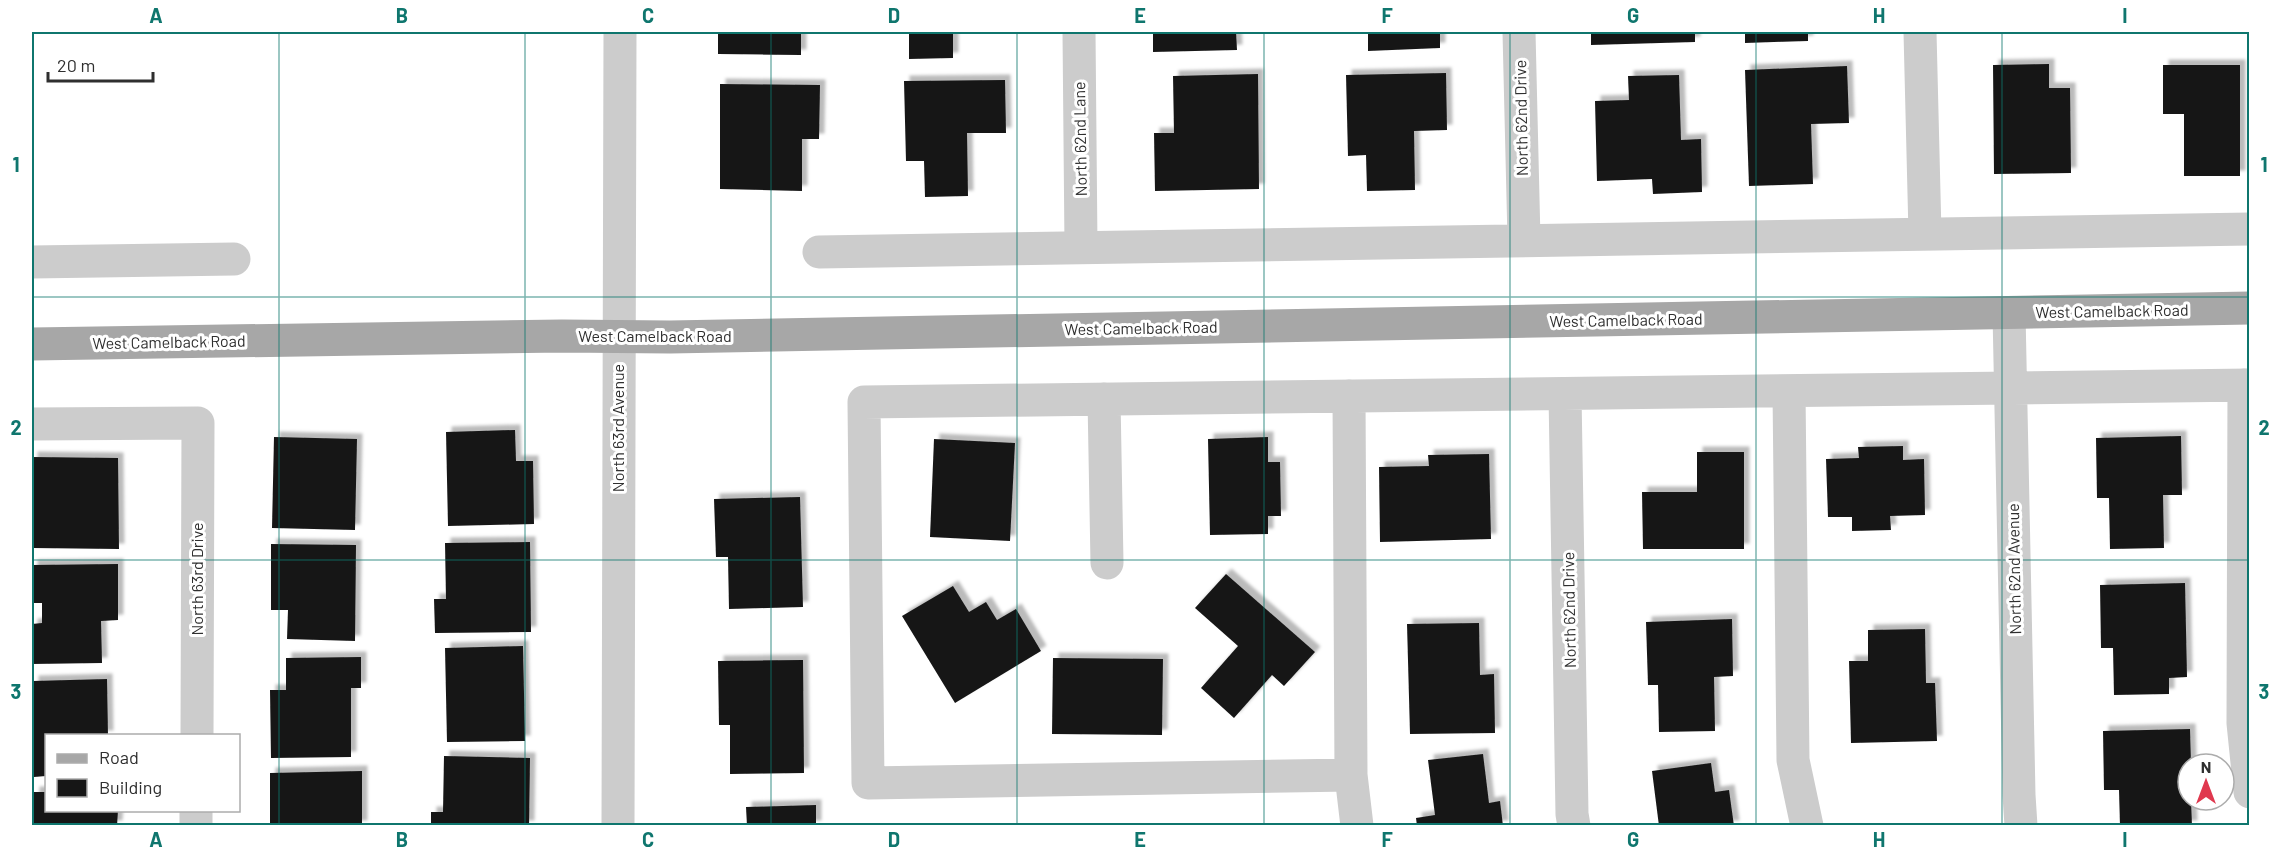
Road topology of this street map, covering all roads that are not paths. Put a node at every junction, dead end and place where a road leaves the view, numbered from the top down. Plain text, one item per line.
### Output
1 (620, 32) edge
2 (1079, 32) edge
3 (1519, 32) edge
4 (1920, 32) edge
5 (2250, 229) edge
6 (1925, 234) junction
7 (1524, 240) junction
8 (1081, 247) junction
9 (819, 252) dead end
10 (234, 260) dead end
11 (32, 262) edge
12 (2250, 308) edge
13 (2010, 313) junction
14 (618, 337) junction
15 (32, 344) edge
16 (2247, 385) edge
17 (2010, 388) junction
18 (1789, 391) junction
19 (1565, 394) junction
20 (1349, 396) junction
21 (1104, 399) junction
22 (32, 424) edge
23 (1107, 563) dead end
24 (196, 734) edge
25 (1351, 775) junction
26 (2250, 792) edge
27 (618, 825) edge
28 (1357, 825) edge
29 (1574, 825) edge
30 (1807, 825) edge
31 (2021, 825) edge

1 - 14 street, North 63rd Avenue
2 - 8 street, North 62nd Lane
3 - 7 street, North 62nd Drive
4 - 6 street
5 - 6 street
6 - 7 street
7 - 8 street
8 - 9 street
10 - 11 street
12 - 13 main road, West Camelback Road
13 - 14 main road, West Camelback Road
13 - 17 street, North 62nd Avenue
14 - 15 main road, West Camelback Road
14 - 27 street, North 63rd Avenue
16 - 17 street
16 - 26 street
17 - 18 street
17 - 31 street, North 62nd Avenue
18 - 19 street
18 - 30 street
19 - 20 street
19 - 29 street, North 62nd Drive
20 - 21 street
20 - 25 street
21 - 23 street
21 - 25 street
22 - 24 street, North 63rd Drive
25 - 28 street

